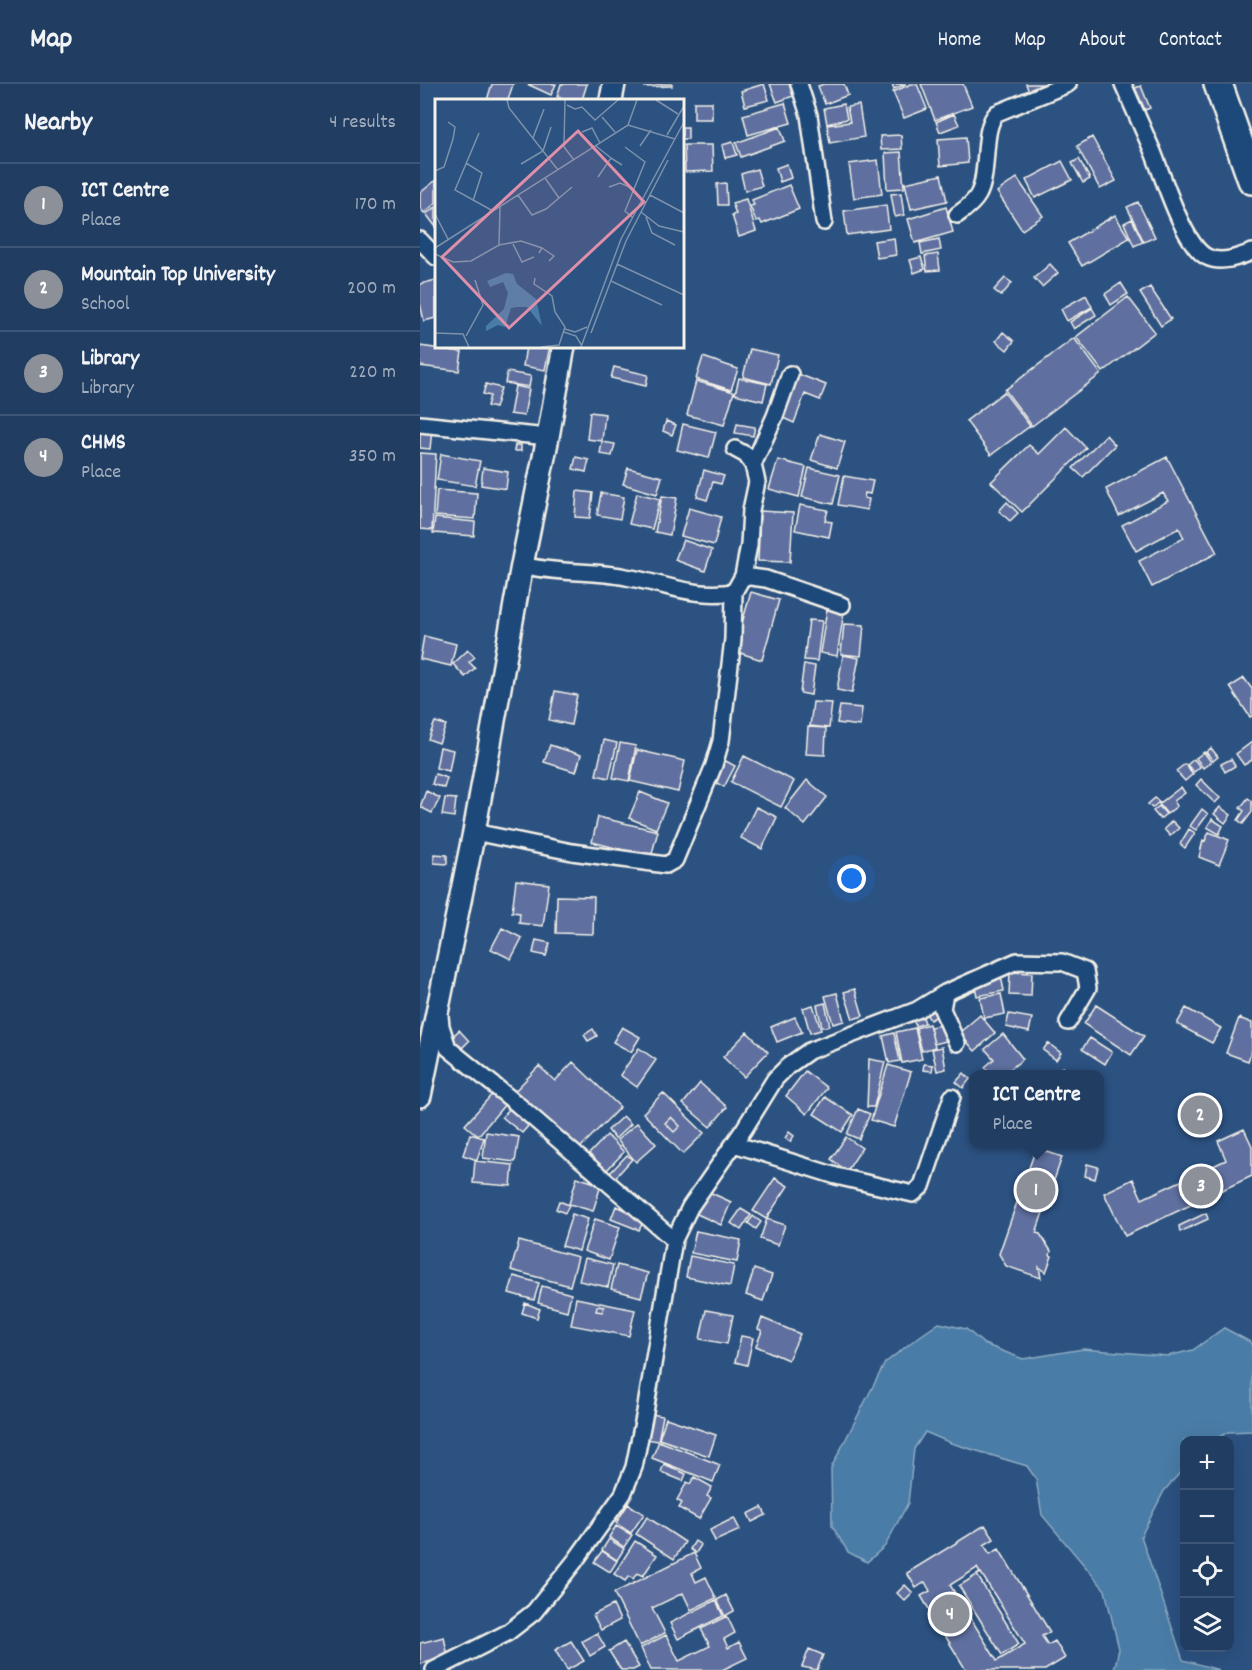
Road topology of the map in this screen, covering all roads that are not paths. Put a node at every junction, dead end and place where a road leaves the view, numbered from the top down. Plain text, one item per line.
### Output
1 (614, 84) edge
2 (799, 84) edge
3 (1068, 84) edge
4 (1123, 84) edge
5 (1218, 84) edge
6 (611, 99) edge
7 (1252, 180) edge
8 (957, 215) dead end
9 (824, 222) dead end
10 (420, 240) edge
11 (1252, 252) edge
12 (435, 256) edge
13 (564, 348) edge
14 (790, 374) dead end
15 (420, 424) edge
16 (548, 437) junction
17 (735, 449) dead end
18 (753, 465) junction
19 (522, 565) junction
20 (743, 576) junction
21 (734, 592) junction
22 (842, 605) dead end
23 (474, 832) junction
24 (945, 993) junction
25 (439, 1006) junction
26 (1068, 1022) dead end
27 (957, 1042) dead end
28 (421, 1086) edge
29 (952, 1097) dead end
30 (734, 1144) junction
31 (674, 1240) junction
32 (434, 1670) edge

1 - 6 street
2 - 9 street
3 - 8 street
4 - 11 street
5 - 7 highway
10 - 12 street
13 - 16 street
14 - 18 street
15 - 16 street
16 - 19 street
17 - 18 street
18 - 20 street
19 - 21 street
19 - 23 street
20 - 21 street
20 - 22 street
21 - 23 street
23 - 25 street
24 - 26 street
24 - 27 street
24 - 30 street
25 - 28 street
25 - 31 street
29 - 30 street
30 - 31 street
31 - 32 street

